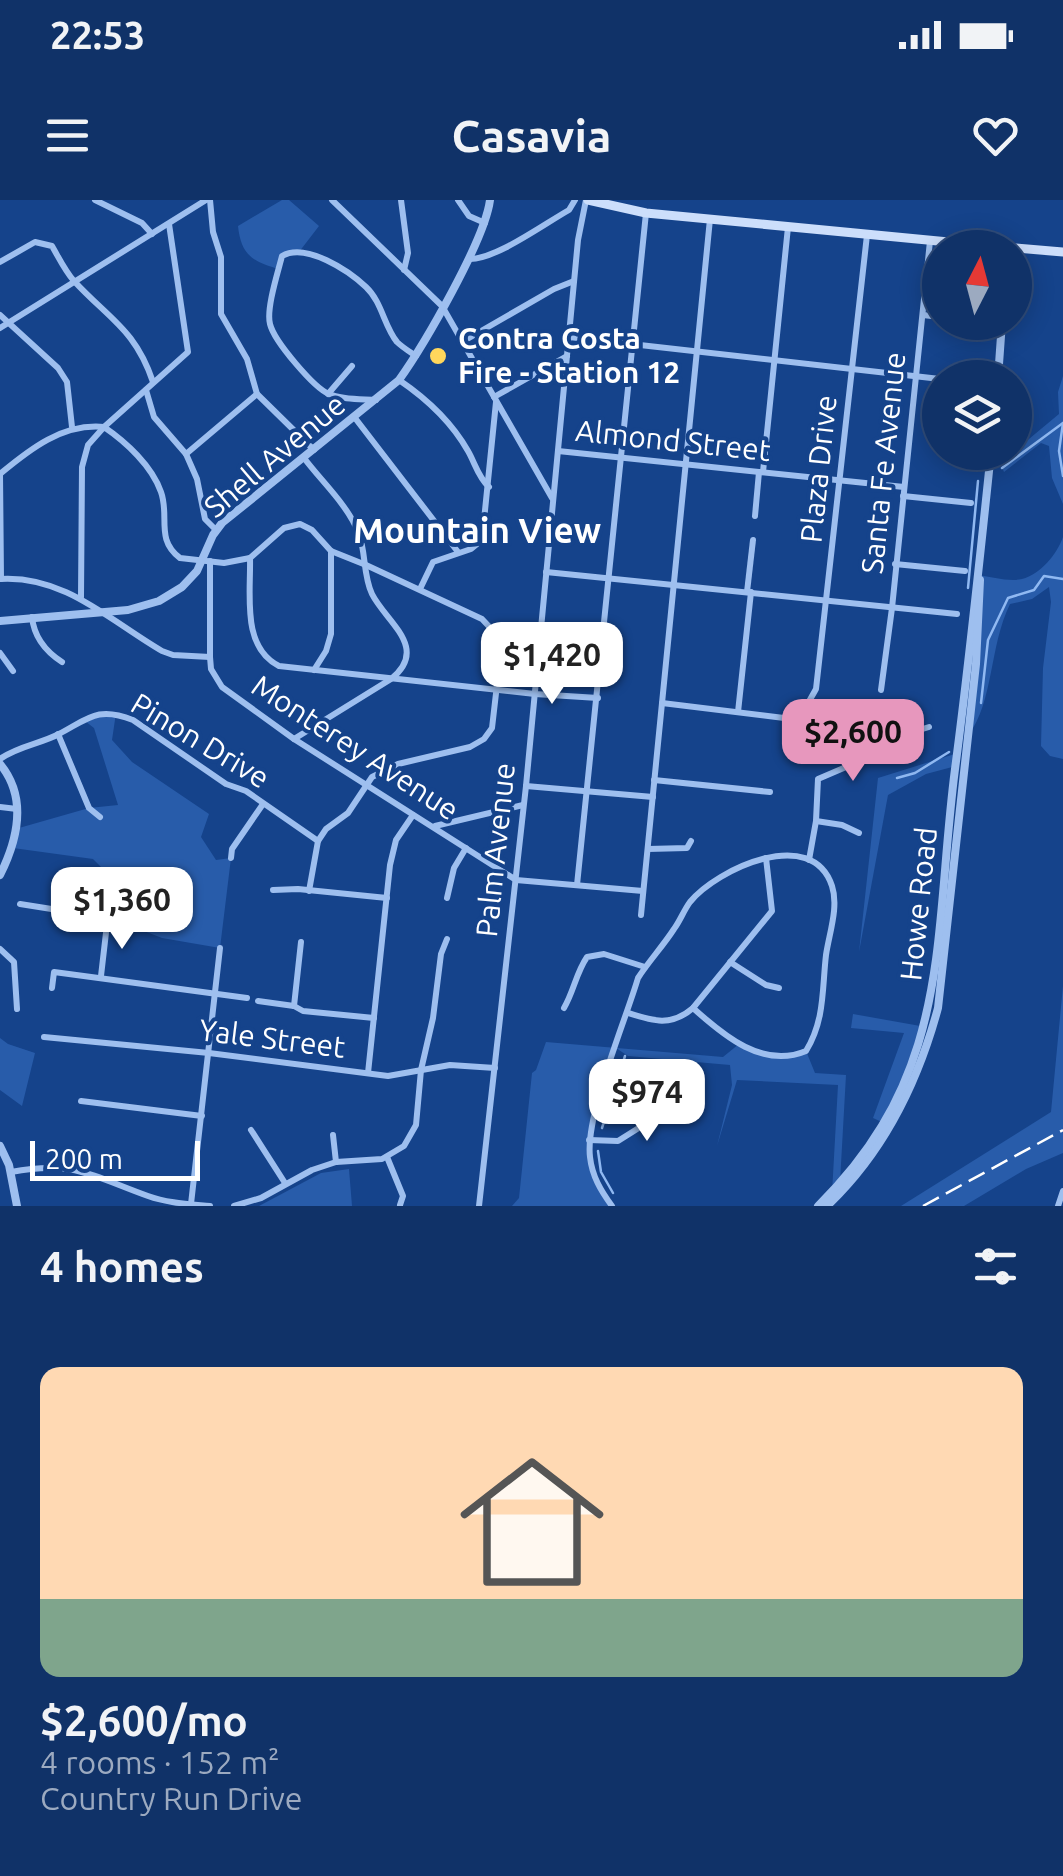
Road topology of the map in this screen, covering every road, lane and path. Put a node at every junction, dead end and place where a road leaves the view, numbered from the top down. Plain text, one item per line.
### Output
1 (95, 200) edge
2 (332, 200) edge
3 (402, 200) edge
4 (458, 200) edge
5 (490, 200) edge
6 (575, 200) edge
7 (587, 200) edge
8 (205, 201) edge
9 (646, 214) junction
10 (710, 220) junction
11 (137, 221) junction
12 (485, 223) junction
13 (169, 224) junction
14 (788, 227) junction
15 (152, 234) junction
16 (867, 234) junction
17 (142, 240) junction
18 (922, 240) edge
19 (1032, 249) edge
20 (1063, 252) edge
21 (467, 258) junction
22 (0, 262) edge
23 (404, 270) junction
24 (574, 281) junction
25 (76, 282) junction
26 (442, 306) junction
27 (0, 314) edge
28 (922, 324) edge
29 (4, 326) edge
30 (569, 337) junction
31 (462, 342) junction
32 (632, 343) junction
33 (698, 350) junction
34 (416, 356) junction
35 (567, 356) junction
36 (774, 358) junction
37 (352, 366) dead end
38 (853, 367) junction
39 (916, 375) junction
40 (922, 376) edge
41 (399, 380) junction
42 (153, 382) junction
43 (146, 390) junction
44 (257, 394) junction
45 (328, 394) junction
46 (495, 399) junction
47 (377, 400) junction
48 (355, 418) junction
49 (72, 427) junction
50 (104, 427) junction
51 (314, 450) junction
52 (558, 452) junction
53 (186, 454) junction
54 (304, 458) junction
55 (621, 458) junction
56 (686, 464) junction
57 (988, 470) edge
58 (761, 472) junction
59 (0, 474) edge
60 (840, 481) junction
61 (488, 486) junction
62 (903, 492) junction
63 (552, 499) junction
64 (972, 503) dead end
65 (755, 516) dead end
66 (216, 530) junction
67 (752, 540) dead end
68 (330, 551) junction
69 (458, 552) junction
70 (250, 558) junction
71 (206, 561) junction
72 (366, 564) junction
73 (895, 564) junction
74 (965, 571) dead end
75 (546, 572) junction
76 (979, 576) junction
77 (0, 579) edge
78 (609, 579) junction
79 (674, 585) junction
80 (420, 589) junction
81 (749, 592) junction
82 (81, 597) junction
83 (828, 599) junction
84 (892, 608) junction
85 (98, 612) junction
86 (956, 614) dead end
87 (32, 617) junction
88 (0, 622) edge
89 (0, 653) edge
90 (210, 657) junction
91 (62, 662) dead end
92 (13, 670) dead end
93 (314, 670) junction
94 (392, 679) junction
95 (498, 690) junction
96 (880, 690) dead end
97 (535, 694) junction
98 (598, 698) junction
99 (662, 703) junction
100 (738, 712) junction
101 (929, 727) dead end
102 (58, 734) junction
103 (294, 739) junction
104 (0, 762) edge
105 (654, 780) junction
106 (366, 785) junction
107 (526, 786) junction
108 (588, 791) junction
109 (770, 792) dead end
110 (653, 797) junction
111 (264, 804) junction
112 (522, 806) junction
113 (0, 807) edge
114 (17, 809) junction
115 (413, 814) junction
116 (100, 817) dead end
117 (816, 821) junction
118 (434, 826) junction
119 (859, 833) dead end
120 (318, 841) junction
121 (691, 841) dead end
122 (466, 848) junction
123 (648, 849) junction
124 (231, 858) dead end
125 (766, 858) junction
126 (809, 860) junction
127 (0, 875) edge
128 (516, 880) junction
129 (577, 885) junction
130 (273, 890) dead end
131 (309, 890) junction
132 (642, 892) junction
133 (387, 898) junction
134 (447, 898) dead end
135 (20, 904) dead end
136 (641, 915) dead end
137 (447, 939) dead end
138 (301, 942) dead end
139 (220, 948) dead end
140 (0, 949) edge
141 (730, 962) junction
142 (645, 967) junction
143 (101, 976) junction
144 (52, 988) dead end
145 (779, 988) dead end
146 (214, 994) junction
147 (247, 998) dead end
148 (258, 1001) dead end
149 (294, 1006) junction
150 (17, 1008) dead end
151 (564, 1008) dead end
152 (692, 1008) junction
153 (628, 1013) junction
154 (374, 1018) junction
155 (44, 1038) dead end
156 (209, 1053) junction
157 (495, 1068) junction
158 (421, 1070) junction
159 (368, 1073) junction
160 (699, 1090) dead end
161 (81, 1102) dead end
162 (202, 1116) junction
163 (251, 1130) dead end
164 (333, 1136) dead end
165 (589, 1140) junction
166 (0, 1146) edge
167 (387, 1157) junction
168 (336, 1162) junction
169 (11, 1172) junction
170 (285, 1184) junction
171 (1063, 1191) edge
172 (191, 1204) edge
173 (400, 1205) edge
174 (17, 1206) edge
175 (210, 1206) edge
176 (234, 1206) edge
177 (479, 1206) edge
178 (612, 1206) edge
179 (818, 1206) edge
180 (827, 1206) edge
181 (1058, 1206) edge

1 - 11 street
2 - 23 street
3 - 23 street
4 - 12 street
5 - 12 street, Shell Avenue
6 - 21 street
7 - 9 main road
7 - 24 street, Palm Avenue
8 - 13 street
8 - 44 street
9 - 10 main road
9 - 32 street
10 - 14 main road
10 - 33 street
11 - 15 street
11 - 17 street
12 - 21 street, Shell Avenue
13 - 15 street
13 - 42 street
14 - 16 main road
14 - 36 street
15 - 17 street
16 - 18 main road
16 - 38 street, Plaza Drive
17 - 25 street
19 - 20 main road
21 - 26 street, Shell Avenue
22 - 25 street
23 - 26 street
24 - 30 street, Palm Avenue
24 - 31 street
25 - 29 street
25 - 42 street
26 - 31 street
26 - 34 street, Shell Avenue
27 - 29 street
28 - 39 street, Santa Fe Avenue
29 - 49 street
30 - 32 street
30 - 35 street, Palm Avenue
31 - 46 street
32 - 33 street
32 - 55 street
33 - 36 street
33 - 56 street
34 - 41 street, Shell Avenue
34 - 45 street
35 - 46 street
35 - 52 street, Palm Avenue
36 - 38 street
36 - 58 street
37 - 45 street
38 - 39 street
38 - 60 street, Plaza Drive
39 - 40 street
39 - 62 street, Santa Fe Avenue
41 - 47 street, Shell Avenue
41 - 61 street
42 - 43 street
43 - 50 street
43 - 53 street
44 - 51 street
44 - 53 street
45 - 47 street
46 - 61 street
46 - 63 street
47 - 48 street, Shell Avenue
48 - 51 street, Shell Avenue
48 - 69 street
49 - 50 street
49 - 59 street
50 - 71 street
50 - 82 street
51 - 54 street, Shell Avenue
52 - 55 street, Almond Street
52 - 63 street, Palm Avenue
53 - 66 street
54 - 66 street, Shell Avenue
54 - 72 street
55 - 56 street, Almond Street
55 - 78 street
56 - 58 street, Almond Street
56 - 79 street
57 - 76 street, Howe Road
58 - 60 street, Almond Street
58 - 65 street
59 - 77 street
60 - 62 street, Almond Street
60 - 83 street, Plaza Drive
61 - 69 street
62 - 64 street, Almond Street
62 - 73 street, Santa Fe Avenue
63 - 75 street, Palm Avenue
66 - 71 street, Shell Avenue
67 - 81 street
68 - 70 street
68 - 72 street
68 - 93 street
69 - 80 street
70 - 71 street
70 - 93 street
71 - 85 street, Shell Avenue
71 - 90 street
72 - 80 street
72 - 94 street
73 - 74 street
73 - 84 street, Santa Fe Avenue
75 - 78 street
75 - 97 street, Palm Avenue
76 - 179 street, Howe Road
76 - 180 street, Howe Road
77 - 82 street
78 - 79 street
78 - 98 street
79 - 81 street
79 - 99 street
80 - 95 street
81 - 83 street
81 - 100 street
82 - 85 street
83 - 84 street
83 - 100 street, Plaza Drive
84 - 86 street
84 - 96 street, Santa Fe Avenue
85 - 87 street, Shell Avenue
85 - 90 street
87 - 88 street, Shell Avenue
87 - 91 street
89 - 92 street
90 - 103 street, Monterey Avenue
93 - 94 street
94 - 95 street
94 - 103 street
95 - 97 street
95 - 106 street
97 - 98 street
97 - 107 street, Palm Avenue
98 - 108 street
99 - 100 street
99 - 105 street
101 - 117 street
102 - 104 street, Pinon Drive
102 - 111 street, Pinon Drive
102 - 116 street
103 - 106 street, Monterey Avenue
104 - 114 street
105 - 109 street
105 - 110 street
106 - 115 street, Monterey Avenue
106 - 120 street
107 - 108 street
107 - 112 street, Palm Avenue
108 - 110 street
108 - 129 street
110 - 123 street
111 - 120 street, Pinon Drive
111 - 124 street
112 - 118 street
112 - 128 street, Palm Avenue
113 - 114 street
114 - 127 street
115 - 118 street, Monterey Avenue
115 - 133 street
117 - 119 street
117 - 126 street
118 - 122 street, Monterey Avenue
120 - 131 street
121 - 123 street
122 - 128 street, Monterey Avenue
122 - 134 street
123 - 132 street
125 - 126 street
125 - 141 street
125 - 142 street
126 - 152 street
128 - 129 street, Monterey Avenue
128 - 157 street, Palm Avenue
129 - 132 street, Monterey Avenue
130 - 131 street
131 - 133 street
132 - 136 street
133 - 154 street
135 - 143 street
137 - 158 street
138 - 149 street
139 - 146 street
140 - 150 street
141 - 145 street
141 - 152 street
142 - 151 street
142 - 153 street
143 - 144 street
143 - 146 street
146 - 147 street
146 - 156 street
148 - 149 street
149 - 154 street
152 - 153 street
153 - 165 street
154 - 159 street
155 - 156 street, Yale Street
156 - 159 street, Yale Street
156 - 162 street
157 - 158 street, Yale Street
157 - 177 street, Palm Avenue
158 - 159 street, Yale Street
158 - 167 street
160 - 165 street
161 - 162 street
162 - 172 street
163 - 170 street
164 - 168 street
165 - 178 street
166 - 169 street
167 - 168 street
167 - 173 street
168 - 170 street
169 - 172 street
169 - 174 street
170 - 176 street
171 - 181 street
172 - 175 street

